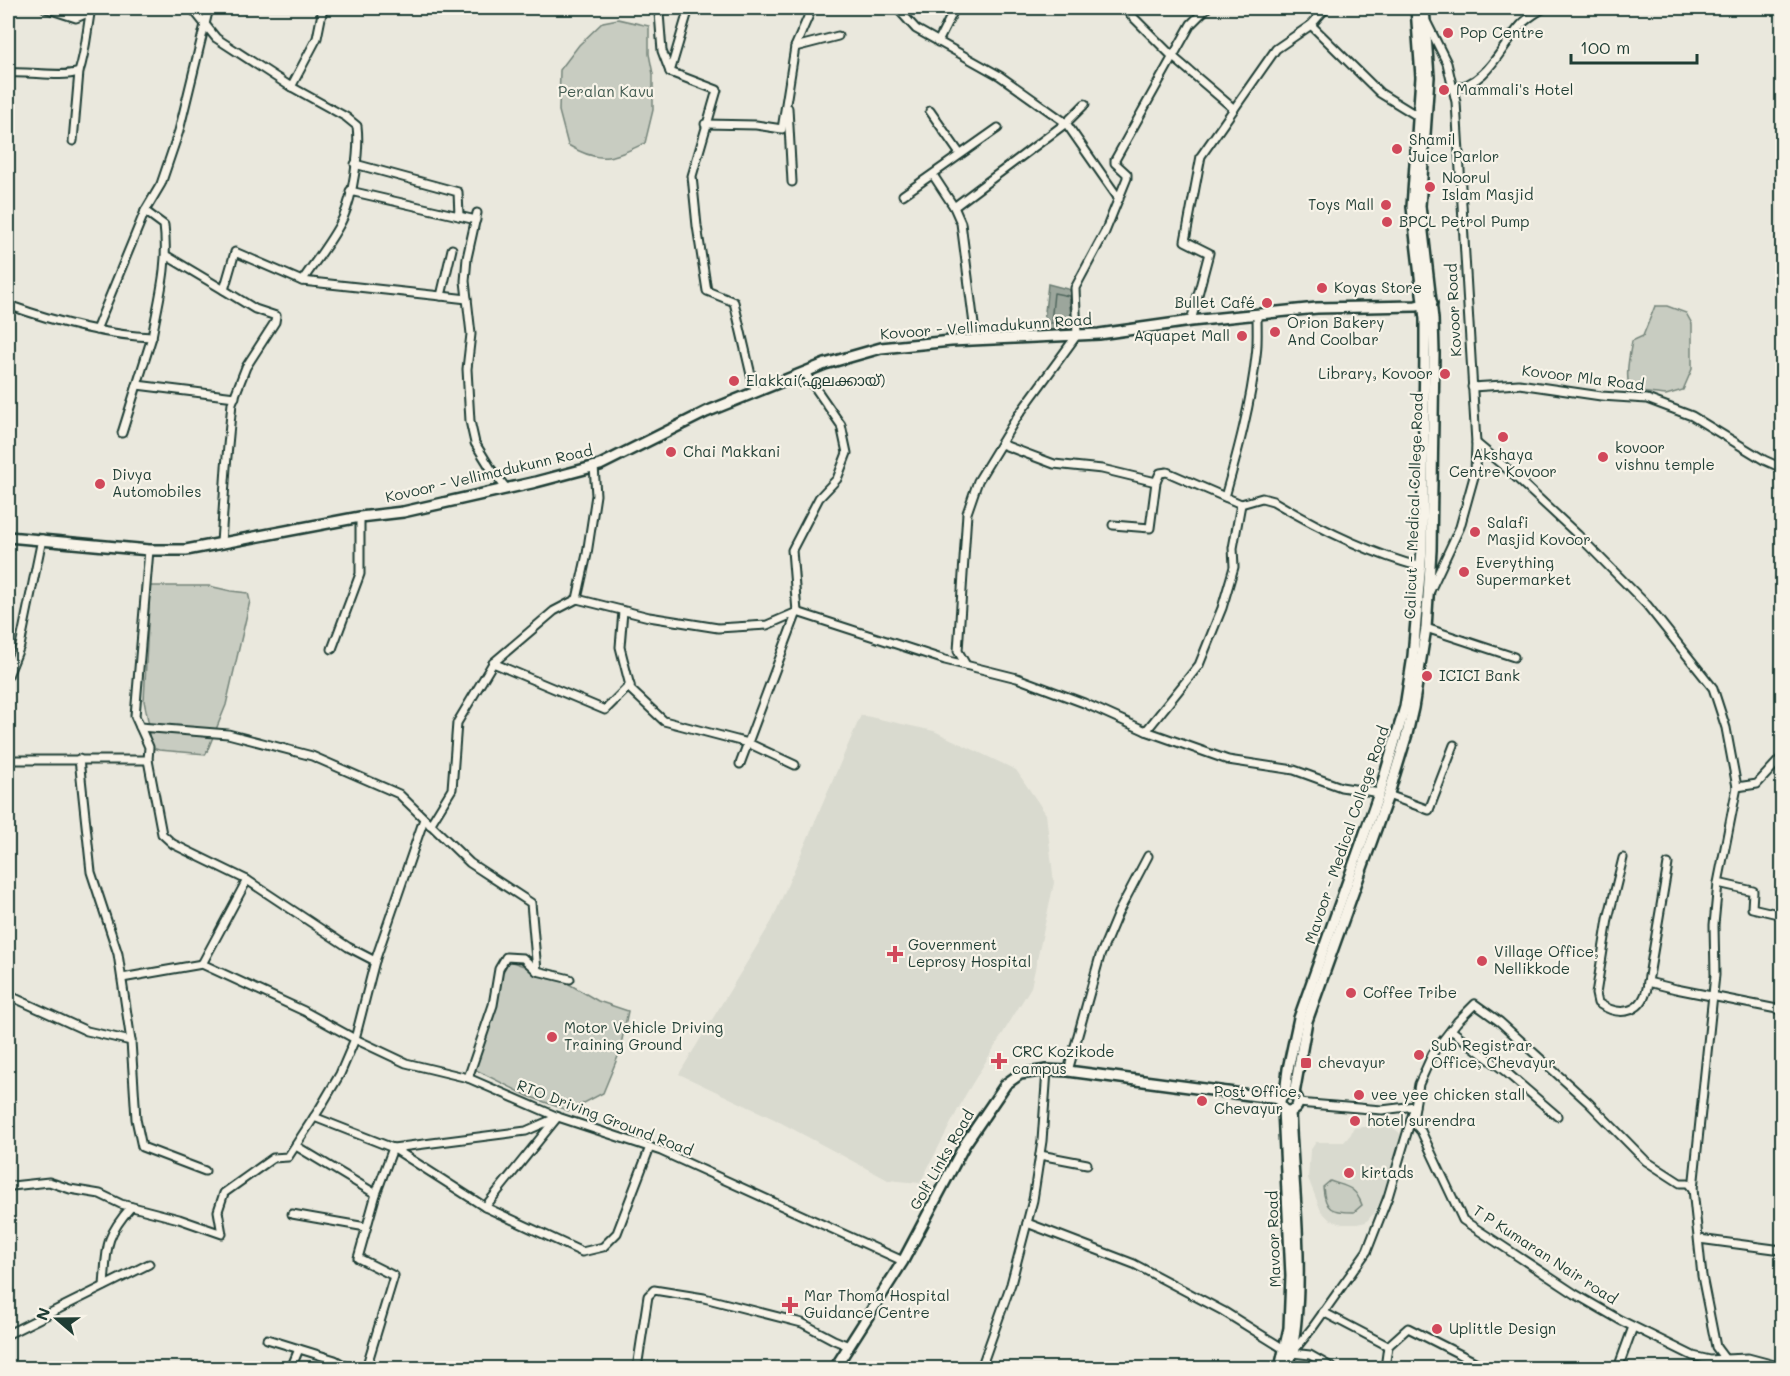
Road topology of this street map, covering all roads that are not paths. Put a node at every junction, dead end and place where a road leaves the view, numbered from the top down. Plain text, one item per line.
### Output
1 (45, 8) edge
2 (192, 8) edge
3 (209, 8) edge
4 (323, 8) edge
5 (656, 8) edge
6 (689, 8) edge
7 (812, 8) edge
8 (897, 8) edge
9 (956, 8) edge
10 (1124, 8) edge
11 (1207, 8) edge
12 (1326, 8) edge
13 (1424, 8) edge
14 (1544, 8) edge
15 (91, 10) edge
16 (1416, 11) edge
17 (1425, 20) junction
18 (206, 24) junction
19 (1311, 25) junction
20 (838, 36) dead end
21 (938, 42) junction
22 (795, 47) junction
23 (1172, 56) junction
24 (79, 72) junction
25 (670, 72) junction
26 (8, 73) edge
27 (291, 87) junction
28 (1453, 88) junction
29 (788, 100) junction
30 (1085, 104) dead end
31 (1234, 109) junction
32 (930, 111) dead end
33 (1419, 117) junction
34 (1066, 123) junction
35 (705, 124) junction
36 (998, 128) dead end
37 (73, 141) dead end
38 (960, 154) junction
39 (355, 164) junction
40 (933, 175) junction
41 (792, 182) dead end
42 (350, 191) junction
43 (903, 195) dead end
44 (1119, 199) junction
45 (954, 207) junction
46 (144, 211) junction
47 (459, 216) junction
48 (452, 249) dead end
49 (167, 256) junction
50 (1422, 260) junction
51 (302, 281) junction
52 (224, 290) junction
53 (441, 296) junction
54 (467, 299) junction
55 (1427, 304) junction
56 (8, 306) edge
57 (1257, 314) junction
58 (1191, 321) junction
59 (96, 330) junction
60 (1077, 335) junction
61 (152, 337) junction
62 (976, 340) junction
63 (805, 373) junction
64 (137, 385) junction
65 (1472, 387) junction
66 (755, 392) junction
67 (234, 397) junction
68 (122, 433) dead end
69 (1476, 443) junction
70 (1001, 444) junction
71 (594, 466) junction
72 (1782, 468) edge
73 (1156, 482) junction
74 (506, 488) junction
75 (1225, 497) junction
76 (1241, 504) junction
77 (360, 517) junction
78 (1113, 525) dead end
79 (8, 537) edge
80 (42, 539) junction
81 (221, 543) junction
82 (149, 550) junction
83 (1421, 567) junction
84 (1428, 596) junction
85 (577, 599) junction
86 (1423, 608) junction
87 (623, 611) junction
88 (796, 612) junction
89 (1426, 628) junction
90 (332, 650) dead end
91 (1514, 657) dead end
92 (493, 663) junction
93 (966, 665) junction
94 (8, 676) edge
95 (630, 685) junction
96 (140, 727) junction
97 (1146, 731) junction
98 (748, 743) junction
99 (1454, 745) dead end
100 (1782, 757) edge
101 (79, 759) junction
102 (16, 760) dead end
103 (148, 760) junction
104 (740, 764) dead end
105 (795, 765) dead end
106 (1737, 787) junction
107 (1384, 794) junction
108 (424, 819) junction
109 (430, 825) junction
110 (1148, 856) dead end
111 (1623, 858) dead end
112 (1668, 864) dead end
113 (248, 880) junction
114 (1718, 883) junction
115 (1782, 915) edge
116 (375, 961) junction
117 (202, 963) junction
118 (537, 971) junction
119 (122, 978) junction
120 (570, 979) dead end
121 (1648, 982) junction
122 (8, 994) edge
123 (1712, 996) junction
124 (1782, 1010) edge
125 (1451, 1030) junction
126 (355, 1039) junction
127 (131, 1041) junction
128 (1047, 1070) junction
129 (1068, 1071) junction
130 (468, 1078) junction
131 (1288, 1102) junction
132 (1415, 1106) junction
133 (1557, 1116) dead end
134 (314, 1117) junction
135 (558, 1117) junction
136 (296, 1146) junction
137 (650, 1147) junction
138 (393, 1148) junction
139 (1040, 1155) junction
140 (1087, 1164) dead end
141 (205, 1171) dead end
142 (8, 1185) edge
143 (1694, 1189) junction
144 (376, 1194) junction
145 (131, 1207) junction
146 (485, 1207) junction
147 (292, 1214) dead end
148 (1027, 1222) junction
149 (366, 1227) junction
150 (1699, 1239) junction
151 (1782, 1250) edge
152 (903, 1260) junction
153 (149, 1264) dead end
154 (104, 1286) junction
155 (1323, 1312) junction
156 (1634, 1327) junction
157 (8, 1334) edge
158 (267, 1339) dead end
159 (849, 1346) junction
160 (1388, 1346) junction
161 (299, 1349) junction
162 (1288, 1351) junction
163 (1725, 1359) junction
164 (1782, 1367) edge
165 (291, 1368) edge
166 (348, 1368) edge
167 (366, 1368) edge
168 (637, 1368) edge
169 (835, 1368) edge
170 (981, 1368) edge
171 (1280, 1368) edge
172 (1288, 1368) edge
173 (1332, 1368) edge
174 (1385, 1368) edge
175 (1486, 1368) edge
176 (1618, 1368) edge
177 (1729, 1368) edge

1 - 15 street
2 - 18 street
3 - 18 street
4 - 27 street
5 - 25 street
6 - 25 street
7 - 22 street
8 - 21 street
9 - 21 street
10 - 23 street
11 - 23 street
12 - 19 street
13 - 17 main road
14 - 28 street
15 - 24 street
16 - 17 street
16 - 33 main road, Mavoor - Medical College Road
17 - 28 street, Kovoor Road
17 - 50 main road
18 - 27 street
18 - 46 street
19 - 31 street
19 - 33 street
20 - 22 street
21 - 34 street
22 - 29 street
23 - 31 street
23 - 44 street
24 - 26 street
24 - 37 street
25 - 35 street
27 - 39 street
28 - 65 street, Kovoor Road
29 - 35 street
29 - 41 street
30 - 34 street
31 - 58 street
32 - 38 street
33 - 50 main road, Mavoor - Medical College Road
34 - 44 street
34 - 45 street
35 - 66 street
36 - 38 street
38 - 40 street
39 - 42 street
39 - 47 street
40 - 43 street
40 - 45 street
42 - 47 street
42 - 51 street
44 - 60 street
45 - 62 street
46 - 49 street
46 - 59 street
47 - 54 street
48 - 53 street
49 - 52 street
49 - 61 street
50 - 55 main road, Mavoor - Medical College Road
51 - 52 street
51 - 53 street
52 - 67 street
53 - 54 street
54 - 74 street
55 - 57 main road, Kovoor - Vellimadukunn Road
55 - 83 main road, Mavoor - Medical College Road
55 - 84 main road, Calicut - Medical College Road
56 - 59 street
57 - 58 main road, Kovoor - Vellimadukunn Road
57 - 75 street
58 - 60 main road, Kovoor - Vellimadukunn Road
59 - 61 street
60 - 62 main road, Kovoor - Vellimadukunn Road
60 - 70 street
61 - 64 street
62 - 63 main road, Kovoor - Vellimadukunn Road
63 - 66 main road, Kovoor - Vellimadukunn Road
63 - 88 street
64 - 67 street
64 - 68 street
65 - 69 street, Kovoor Road
65 - 72 street, Kovoor Mla Road
66 - 71 main road, Kovoor - Vellimadukunn Road
67 - 81 street
69 - 84 street, Kovoor Road
69 - 106 street
70 - 73 street
70 - 93 street
71 - 74 main road, Kovoor - Vellimadukunn Road
71 - 85 street
73 - 75 street
73 - 78 street
74 - 77 main road, Kovoor - Vellimadukunn Road
75 - 76 street
76 - 83 street
76 - 97 street
77 - 81 main road, Kovoor - Vellimadukunn Road
77 - 90 street
79 - 80 main road, Kovoor - Vellimadukunn Road
80 - 82 main road, Kovoor - Vellimadukunn Road
80 - 94 street
81 - 82 main road, Kovoor - Vellimadukunn Road
82 - 96 street
83 - 86 main road, Mavoor - Medical College Road
84 - 86 main road, Calicut - Medical College Road
85 - 87 street
85 - 92 street
86 - 89 main road, Calicut - Medical College Road
86 - 107 main road, Mavoor - Medical College Road
87 - 88 street
87 - 95 street
88 - 93 street
88 - 98 street
89 - 91 street
89 - 107 main road, Calicut - Medical College Road
92 - 95 street
92 - 109 street
93 - 97 street
95 - 98 street
96 - 103 street
96 - 108 street
97 - 107 street
98 - 104 street
98 - 105 street
99 - 107 street
100 - 106 street
101 - 102 street
101 - 103 street
101 - 119 street
103 - 113 street
106 - 114 street
107 - 131 main road, Mavoor - Medical College Road
108 - 109 street
108 - 116 street
109 - 118 street
110 - 129 street
111 - 121 street
112 - 121 street
113 - 116 street
113 - 117 street
114 - 115 street
114 - 123 street
116 - 126 street
117 - 119 street
117 - 126 street, RTO Driving Ground Road
118 - 120 street
118 - 130 street
119 - 127 street
121 - 123 street
122 - 127 street
123 - 124 street
123 - 143 street
125 - 132 street
125 - 133 street
125 - 143 street
126 - 130 street, RTO Driving Ground Road
126 - 134 street
127 - 141 street
128 - 129 main road, Golf Links Road
128 - 139 street
128 - 152 main road, Golf Links Road
129 - 131 main road, Golf Links Road
130 - 135 street, RTO Driving Ground Road
131 - 132 street
131 - 162 main road, Mavoor Road
132 - 155 street
132 - 156 street, T P Kumaran Nair road
134 - 136 street
134 - 138 street
135 - 137 street, RTO Driving Ground Road
135 - 138 street
135 - 146 street
136 - 144 street
136 - 145 street
137 - 146 street
137 - 152 street, RTO Driving Ground Road
138 - 144 street
138 - 146 street
139 - 140 street
139 - 148 street
142 - 145 street
143 - 150 street
144 - 149 street
145 - 154 street
147 - 149 street
148 - 162 street
148 - 170 street
149 - 167 street
150 - 151 street
150 - 163 street
152 - 159 main road, Golf Links Road
153 - 154 street
154 - 157 street
155 - 160 street
155 - 162 street
156 - 163 street, T P Kumaran Nair road
156 - 176 street
158 - 161 street
159 - 168 street
159 - 169 main road, Golf Links Road
160 - 174 street
160 - 175 street
161 - 165 street
161 - 166 street
162 - 171 main road, Mavoor Road
162 - 172 main road, Mavoor Road
162 - 173 street
163 - 164 street, T P Kumaran Nair road
163 - 177 street

